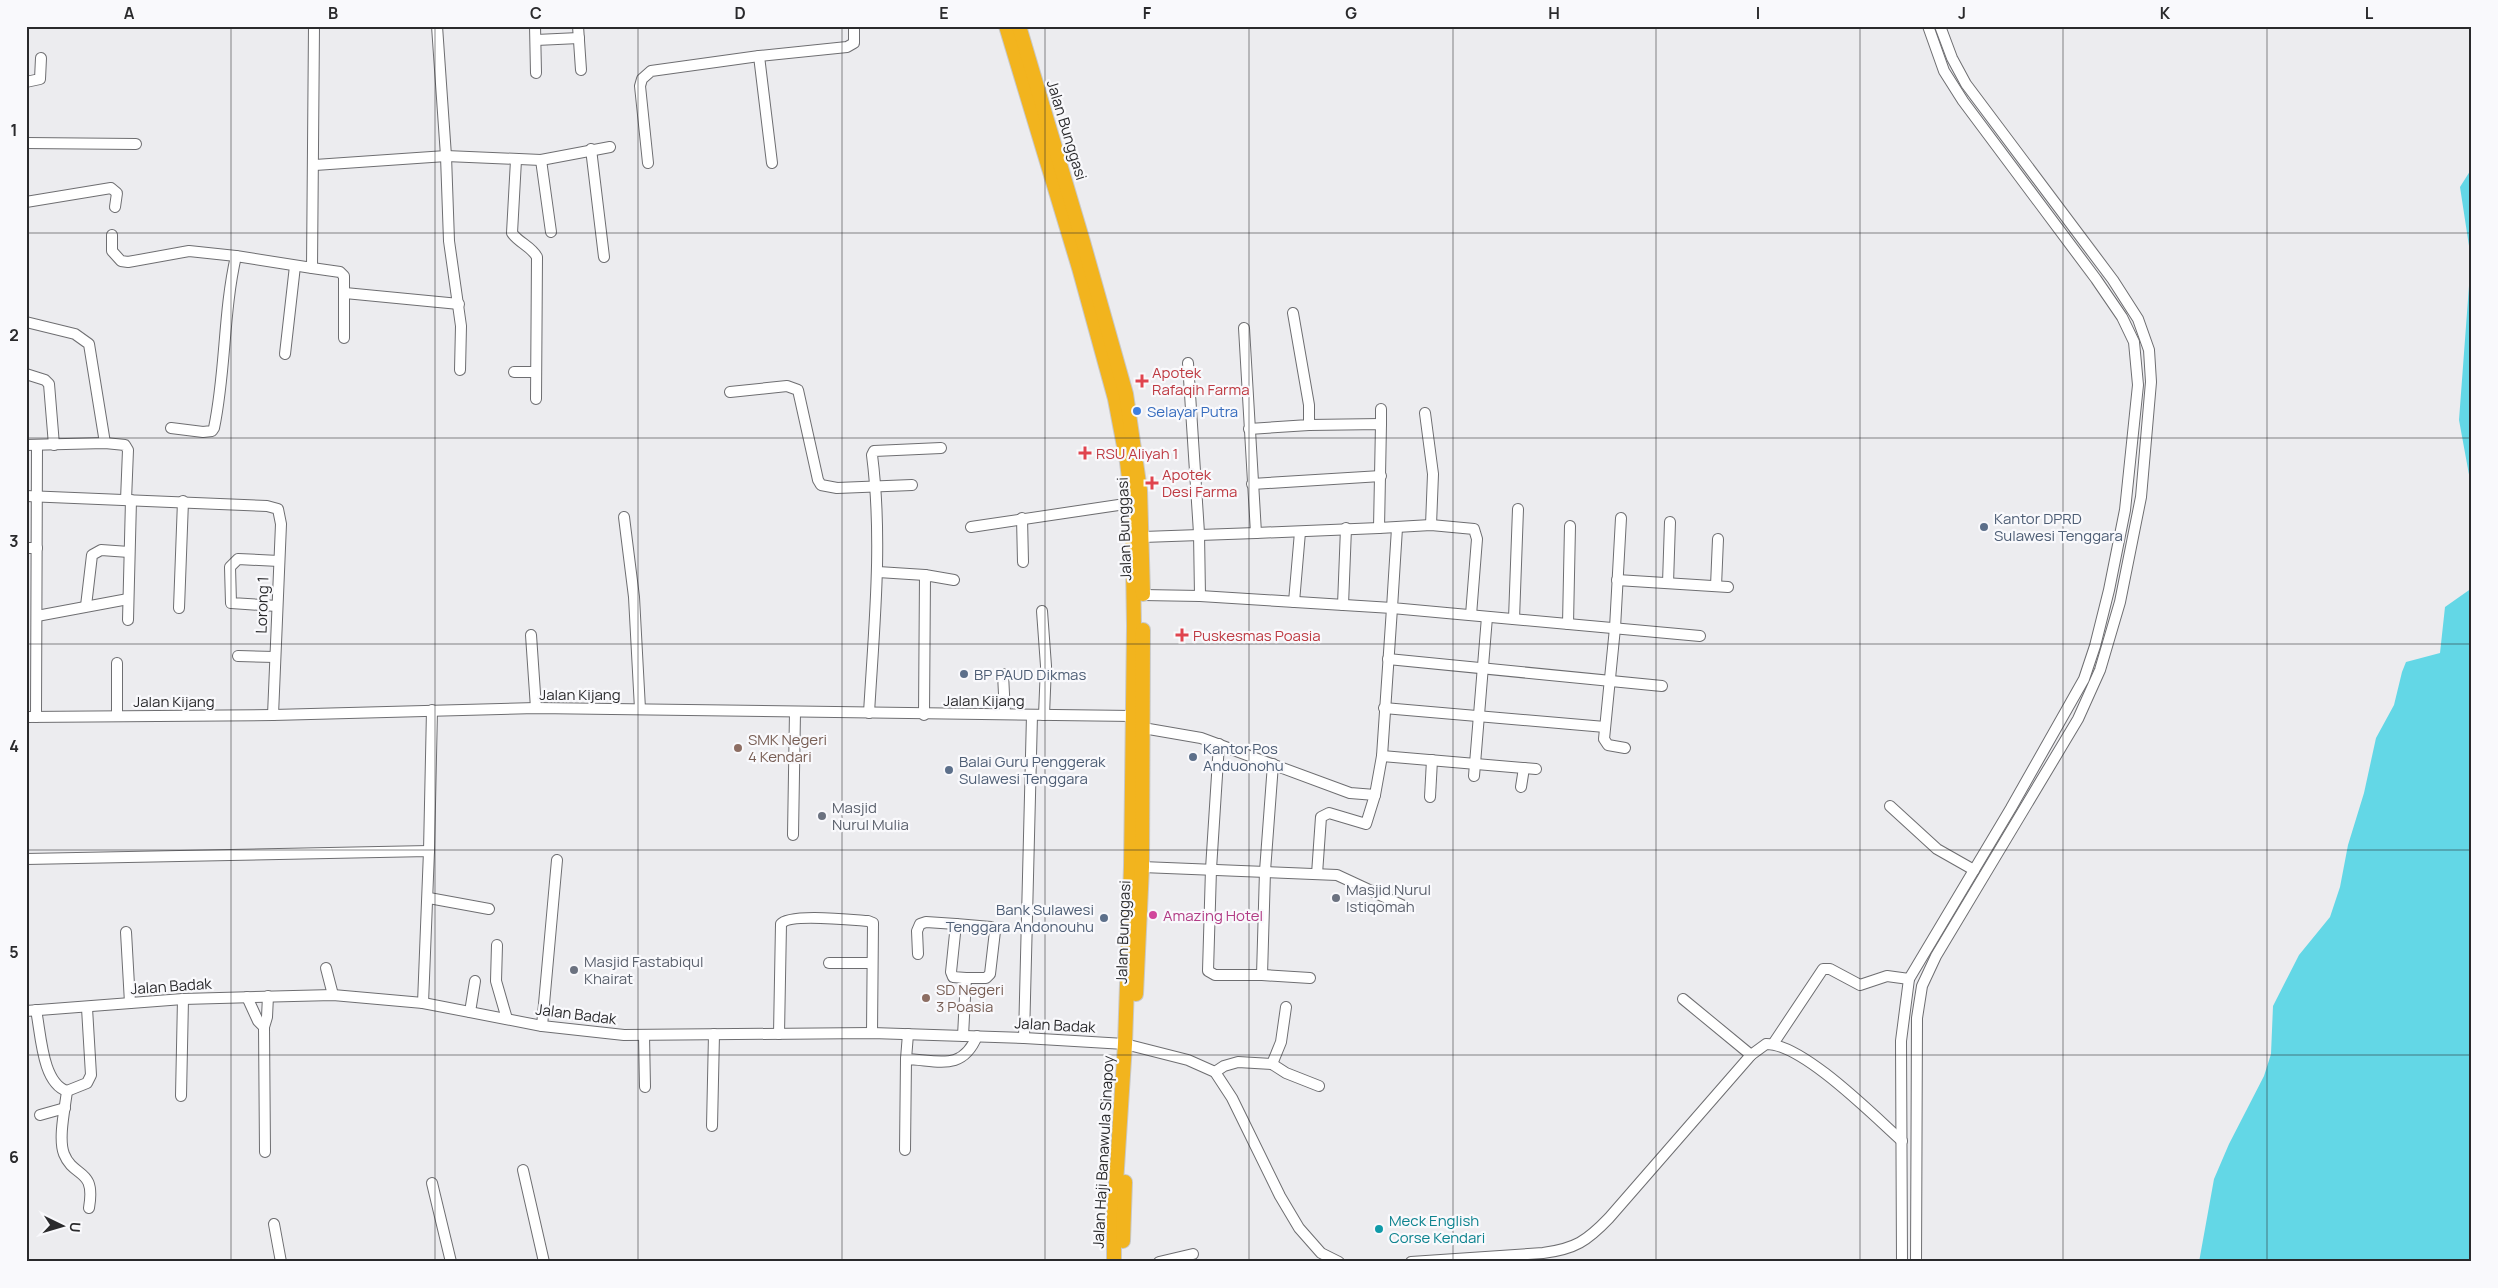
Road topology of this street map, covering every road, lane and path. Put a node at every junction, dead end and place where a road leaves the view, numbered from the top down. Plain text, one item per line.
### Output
1 (314, 26) edge
2 (437, 26) edge
3 (535, 26) edge
4 (578, 26) edge
5 (854, 26) edge
6 (1006, 26) edge
7 (1019, 26) edge
8 (1928, 26) edge
9 (1940, 26) edge
10 (579, 38) junction
11 (536, 40) junction
12 (759, 56) junction
13 (41, 58) dead end
14 (581, 70) dead end
15 (536, 73) dead end
16 (26, 82) edge
17 (26, 143) edge
18 (136, 144) dead end
19 (610, 147) dead end
20 (591, 149) junction
21 (446, 156) junction
22 (516, 160) junction
23 (542, 160) junction
24 (648, 163) dead end
25 (772, 163) dead end
26 (315, 165) junction
27 (26, 202) edge
28 (116, 207) dead end
29 (551, 232) dead end
30 (112, 235) dead end
31 (236, 256) junction
32 (604, 257) dead end
33 (295, 266) junction
34 (1084, 266) junction
35 (312, 268) junction
36 (345, 293) junction
37 (459, 304) junction
38 (1293, 312) dead end
39 (26, 322) edge
40 (1244, 328) dead end
41 (344, 338) dead end
42 (284, 354) dead end
43 (1188, 363) dead end
44 (460, 370) dead end
45 (514, 372) dead end
46 (536, 372) junction
47 (26, 374) edge
48 (1115, 376) junction
49 (730, 392) dead end
50 (536, 399) dead end
51 (1381, 409) dead end
52 (1425, 413) dead end
53 (1381, 424) junction
54 (1310, 426) junction
55 (171, 428) dead end
56 (1249, 429) junction
57 (105, 443) junction
58 (32, 445) edge
59 (54, 445) junction
60 (941, 448) dead end
61 (1381, 476) junction
62 (1252, 484) junction
63 (912, 485) dead end
64 (876, 487) junction
65 (26, 496) edge
66 (38, 496) junction
67 (129, 500) junction
68 (183, 501) junction
69 (1132, 502) junction
70 (1518, 509) dead end
71 (624, 517) dead end
72 (1022, 518) junction
73 (1621, 518) dead end
74 (1670, 522) dead end
75 (1430, 525) junction
76 (1570, 526) dead end
77 (971, 527) dead end
78 (1346, 528) junction
79 (1380, 528) junction
80 (1397, 528) junction
81 (1300, 532) junction
82 (1199, 533) junction
83 (1256, 533) junction
84 (1143, 537) junction
85 (1718, 539) dead end
86 (31, 548) edge
87 (129, 552) junction
88 (279, 561) junction
89 (1023, 562) dead end
90 (878, 572) junction
91 (925, 575) junction
92 (954, 580) dead end
93 (1617, 580) junction
94 (1668, 583) junction
95 (1716, 586) junction
96 (1728, 587) dead end
97 (1143, 594) junction
98 (1200, 596) junction
99 (128, 599) junction
100 (1294, 602) junction
101 (1343, 605) junction
102 (86, 606) junction
103 (277, 606) junction
104 (179, 608) dead end
105 (1392, 608) junction
106 (1042, 611) dead end
107 (37, 616) junction
108 (1471, 616) junction
109 (1487, 617) junction
110 (1514, 619) junction
111 (128, 620) dead end
112 (1568, 624) junction
113 (1138, 626) junction
114 (1615, 628) junction
115 (531, 634) dead end
116 (1700, 636) dead end
117 (238, 656) dead end
118 (31, 657) edge
119 (275, 657) junction
120 (1388, 658) junction
121 (117, 663) dead end
122 (1482, 668) junction
123 (1003, 674) dead end
124 (1610, 681) junction
125 (1662, 686) dead end
126 (536, 708) junction
127 (1384, 708) junction
128 (640, 709) junction
129 (432, 710) junction
130 (795, 712) junction
131 (869, 713) junction
132 (1005, 714) junction
133 (1479, 714) junction
134 (273, 715) junction
135 (924, 715) junction
136 (1032, 715) junction
137 (1044, 715) junction
138 (117, 716) junction
139 (1133, 716) junction
140 (31, 717) edge
141 (1605, 726) junction
142 (1143, 728) junction
143 (1219, 744) junction
144 (1625, 748) dead end
145 (1382, 756) junction
146 (1432, 760) junction
147 (1273, 764) junction
148 (1475, 764) junction
149 (1524, 768) junction
150 (1536, 769) dead end
151 (1474, 776) dead end
152 (1521, 788) dead end
153 (1375, 795) junction
154 (1430, 797) dead end
155 (1890, 806) dead end
156 (793, 835) dead end
157 (429, 851) junction
158 (26, 859) edge
159 (557, 860) dead end
160 (1142, 866) junction
161 (1211, 869) junction
162 (1265, 870) junction
163 (1974, 870) junction
164 (1316, 874) junction
165 (429, 898) junction
166 (1406, 907) dead end
167 (489, 910) dead end
168 (956, 924) junction
169 (126, 932) dead end
170 (497, 945) dead end
171 (918, 954) dead end
172 (828, 963) dead end
173 (872, 963) junction
174 (326, 968) dead end
175 (1262, 975) junction
176 (966, 978) junction
177 (1310, 978) dead end
178 (1909, 978) junction
179 (475, 981) dead end
180 (333, 995) junction
181 (268, 996) junction
182 (247, 997) junction
183 (183, 999) junction
184 (1683, 999) dead end
185 (130, 1003) junction
186 (423, 1003) junction
187 (1286, 1007) dead end
188 (87, 1008) junction
189 (31, 1011) edge
190 (470, 1012) junction
191 (507, 1019) junction
192 (542, 1026) junction
193 (264, 1027) junction
194 (872, 1033) junction
195 (714, 1034) junction
196 (779, 1034) junction
197 (908, 1034) junction
198 (644, 1035) junction
199 (963, 1036) junction
200 (977, 1036) junction
201 (1024, 1038) junction
202 (1773, 1044) junction
203 (1129, 1045) junction
204 (1751, 1055) junction
205 (906, 1059) junction
206 (1272, 1064) junction
207 (1215, 1072) junction
208 (1319, 1086) dead end
209 (645, 1087) dead end
210 (67, 1092) junction
211 (181, 1096) dead end
212 (64, 1108) junction
213 (40, 1115) dead end
214 (712, 1126) dead end
215 (1902, 1141) junction
216 (905, 1150) dead end
217 (265, 1152) dead end
218 (523, 1170) dead end
219 (432, 1183) dead end
220 (1903, 1202) junction
221 (1917, 1202) junction
222 (89, 1208) dead end
223 (274, 1224) dead end
224 (1193, 1254) dead end
225 (281, 1262) edge
226 (452, 1262) edge
227 (544, 1262) edge
228 (1114, 1262) edge
229 (1123, 1262) edge
230 (1158, 1262) edge
231 (1339, 1262) edge
232 (1411, 1262) edge
233 (1902, 1262) edge
234 (1916, 1262) edge

1 - 26 street
2 - 21 street
3 - 11 street
4 - 10 street
5 - 12 street
6 - 34 highway, Jalan Bunggasi
7 - 34 highway, Jalan Bunggasi
8 - 163 street
9 - 221 street
10 - 11 street
10 - 14 street
11 - 15 street
12 - 24 street
12 - 25 street
13 - 16 street
17 - 18 street
19 - 20 street
20 - 23 street
20 - 32 street
21 - 22 street
21 - 26 street
21 - 37 street
22 - 23 street
22 - 46 street
23 - 29 street
26 - 35 street
27 - 28 street
30 - 31 street
31 - 33 street
31 - 55 street
33 - 35 street
33 - 42 street
34 - 48 highway, Jalan Bunggasi
35 - 36 street
36 - 37 street
36 - 41 street
37 - 44 street
38 - 54 street
39 - 57 street
40 - 56 street
43 - 82 street
45 - 46 street
46 - 50 street
47 - 59 street
48 - 69 highway, Jalan Bunggasi
48 - 84 highway, Jalan Bunggasi
49 - 64 street
51 - 53 street
52 - 75 street
53 - 54 street
53 - 61 street
54 - 56 street
56 - 62 street
57 - 59 street
57 - 67 street
58 - 59 street
58 - 66 street
60 - 64 street
61 - 62 street
61 - 79 street
62 - 83 street
63 - 64 street
64 - 90 street
65 - 66 street
66 - 67 street
66 - 86 street
67 - 68 street
67 - 87 street
68 - 88 street, Lorong 1
68 - 104 street
69 - 72 street
69 - 113 highway, Jalan Bunggasi
70 - 110 street
71 - 128 street
72 - 77 street
72 - 89 street
73 - 93 street
74 - 94 street
75 - 80 street
75 - 108 street
76 - 112 street
78 - 79 street
78 - 81 street
78 - 101 street
79 - 80 street
80 - 105 street
81 - 83 street
81 - 100 street
82 - 83 street
82 - 84 street
82 - 98 street
84 - 97 highway, Jalan Bunggasi
85 - 95 street
86 - 107 street
87 - 99 street
87 - 102 street
88 - 103 street, Lorong 1
88 - 103 street
90 - 91 street
90 - 131 street
91 - 92 street
91 - 135 street
93 - 94 street
93 - 114 street
94 - 95 street
95 - 96 street
97 - 98 street
97 - 113 highway, Jalan Bunggasi
98 - 100 street
99 - 102 street
99 - 111 street
100 - 101 street
101 - 105 street
102 - 107 street
103 - 119 street, Lorong 1
105 - 108 street
105 - 120 street
106 - 137 street
107 - 118 street
108 - 109 street
109 - 110 street
109 - 122 street
110 - 112 street
112 - 114 street
113 - 139 highway, Jalan Bunggasi
113 - 142 highway, Jalan Bunggasi
114 - 116 street
114 - 124 street
115 - 126 street
117 - 119 street
118 - 140 street
119 - 134 street, Lorong 1
120 - 122 street
120 - 127 street
121 - 138 street
122 - 124 street
122 - 133 street
123 - 132 street
124 - 125 street
124 - 141 street
126 - 128 street, Jalan Kijang
126 - 129 street, Jalan Kijang
127 - 133 street
127 - 145 street
128 - 130 street, Jalan Kijang
129 - 134 street, Jalan Kijang
129 - 157 street
130 - 131 street, Jalan Kijang
130 - 156 street
131 - 135 street, Jalan Kijang
132 - 135 street, Jalan Kijang
132 - 136 street, Jalan Kijang
133 - 141 street
133 - 148 street
134 - 138 street, Jalan Kijang
136 - 137 street, Jalan Kijang
136 - 201 street
137 - 139 street, Jalan Kijang
138 - 140 street, Jalan Kijang
139 - 203 highway, Jalan Bunggasi
141 - 144 street
142 - 143 street
142 - 160 highway, Jalan Bunggasi
143 - 147 street
143 - 161 street
145 - 146 street
145 - 153 street
146 - 148 street
146 - 154 street
147 - 153 street
147 - 162 street
148 - 149 street
148 - 151 street
149 - 150 street
149 - 152 street
153 - 164 street
155 - 163 street
157 - 158 street
157 - 165 street
159 - 192 street
160 - 161 street
160 - 203 highway, Jalan Bunggasi
161 - 162 street
161 - 175 street
162 - 164 street
162 - 175 street
163 - 178 street
164 - 166 street
165 - 167 street
165 - 186 street
168 - 171 street
168 - 176 street
168 - 176 street
169 - 185 street
170 - 191 street
172 - 173 street
173 - 194 street
173 - 196 street
174 - 180 street
175 - 177 street
176 - 199 street
178 - 202 street
178 - 215 street
179 - 190 street
180 - 181 street, Jalan Badak
180 - 186 street, Jalan Badak
181 - 182 street, Jalan Badak
181 - 193 street
182 - 183 street, Jalan Badak
182 - 193 street
183 - 185 street, Jalan Badak
183 - 211 street
184 - 204 street
185 - 188 street, Jalan Badak
186 - 190 street, Jalan Badak
187 - 206 street
188 - 189 street, Jalan Badak
188 - 210 street
189 - 210 street
190 - 191 street, Jalan Badak
191 - 192 street, Jalan Badak
192 - 198 street, Jalan Badak
193 - 217 street
194 - 196 street, Jalan Badak
194 - 197 street, Jalan Badak
195 - 196 street, Jalan Badak
195 - 198 street, Jalan Badak
195 - 214 street
197 - 199 street, Jalan Badak
197 - 205 street
198 - 209 street
199 - 200 street, Jalan Badak
200 - 201 street, Jalan Badak
200 - 205 street
201 - 203 street, Jalan Badak
202 - 204 street
202 - 215 street
203 - 207 street, Jalan Badak
203 - 228 highway, Jalan Haji Banawula Sinapoy
203 - 229 highway, Jalan Haji Banawula Sinapoy
204 - 232 street
205 - 216 street
206 - 207 street
206 - 208 street
207 - 231 street
210 - 212 street
212 - 213 street
212 - 222 street
215 - 220 street
218 - 227 street
219 - 226 street
220 - 221 street
220 - 233 street
221 - 234 street
223 - 225 street
224 - 230 street

